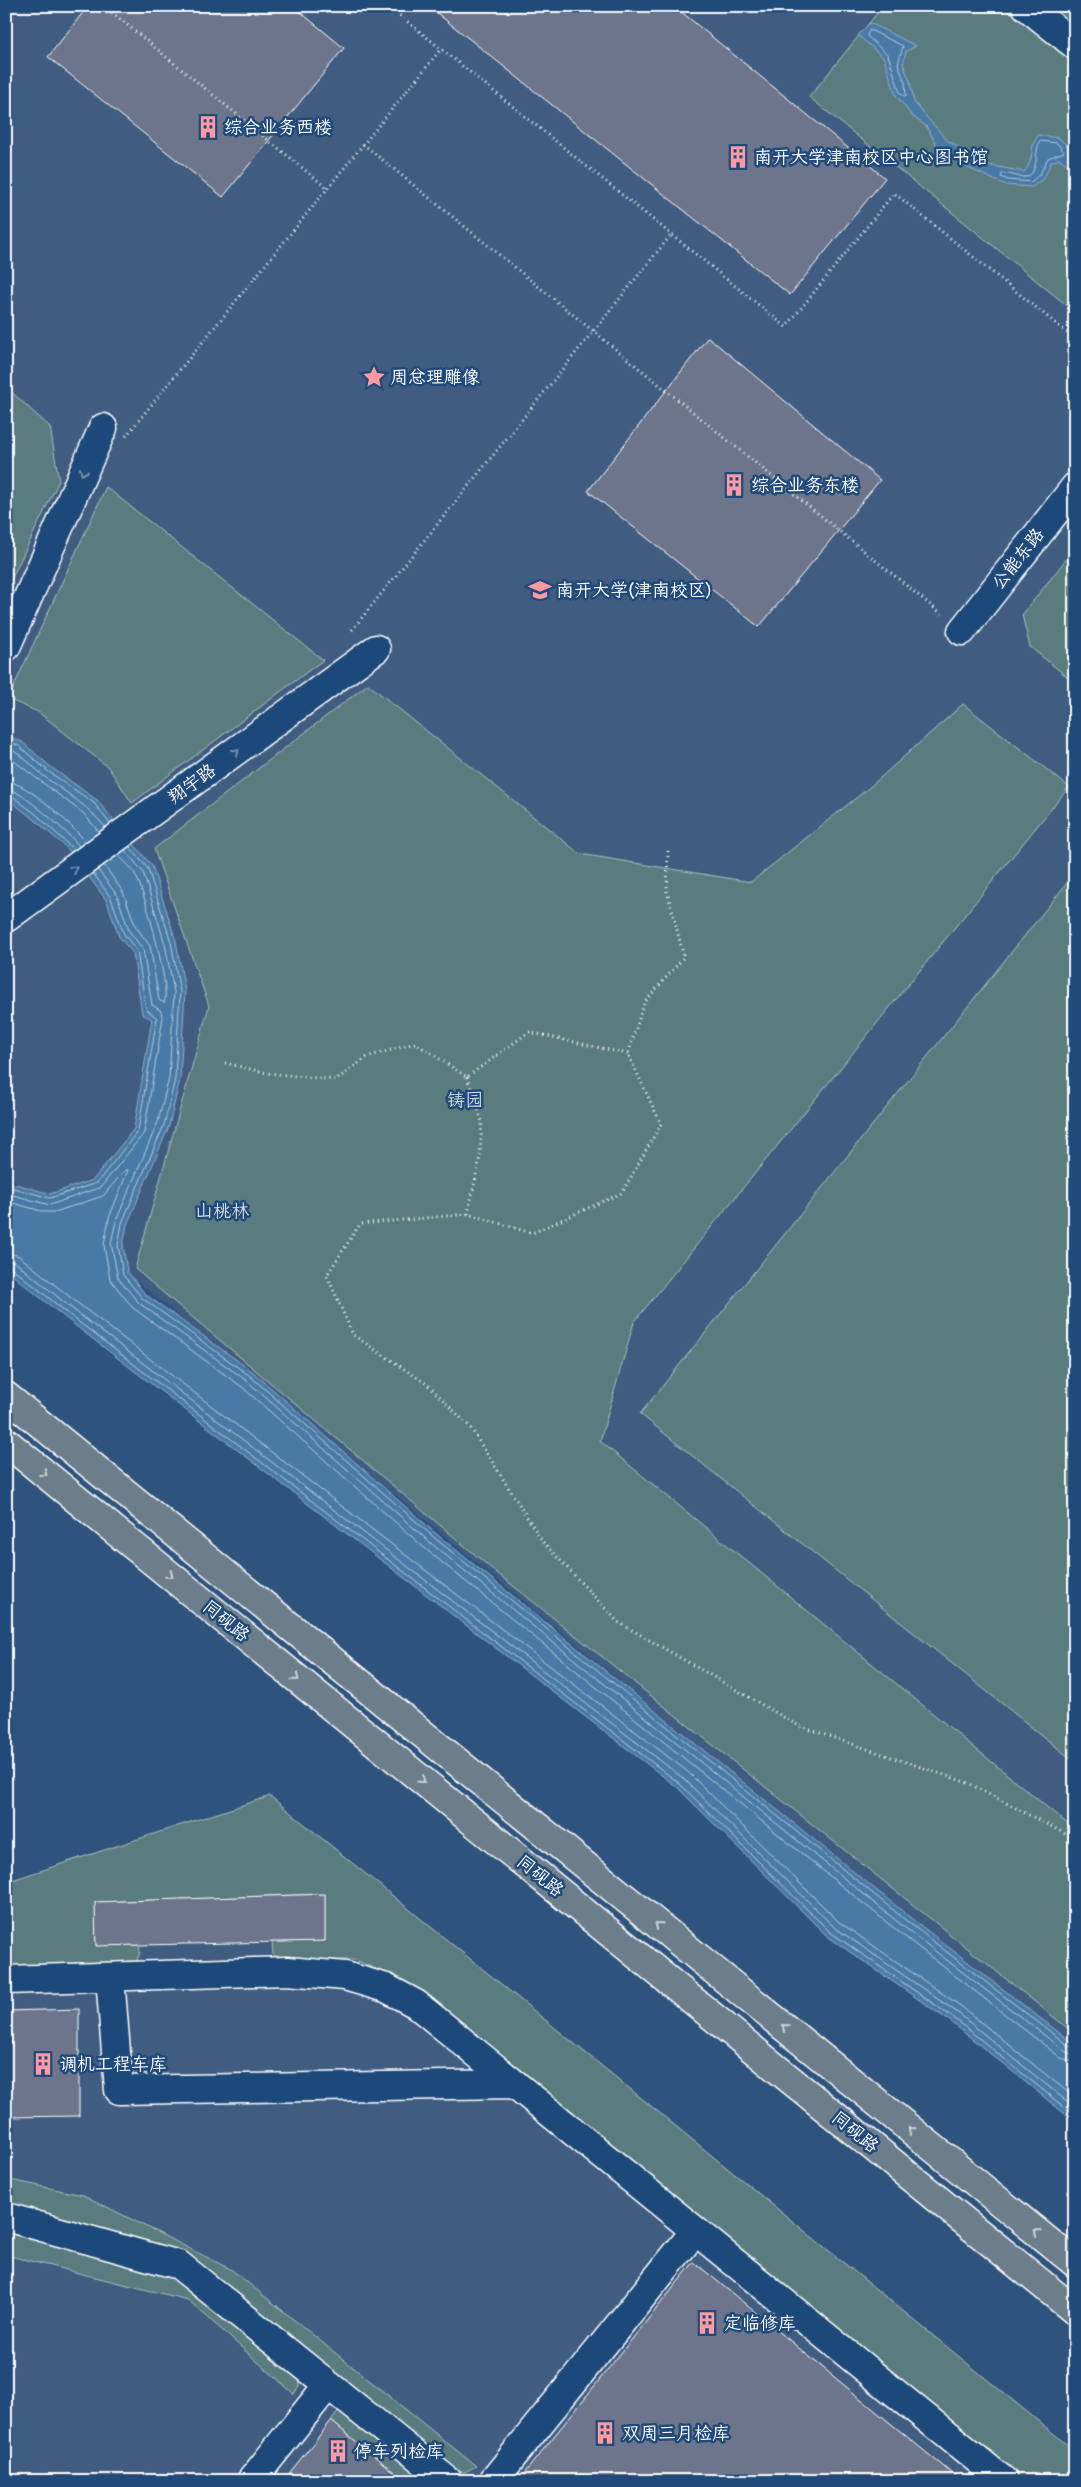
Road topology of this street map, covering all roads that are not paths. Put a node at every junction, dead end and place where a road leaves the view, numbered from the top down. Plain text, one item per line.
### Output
1 (1026, 6) edge
2 (1075, 45) edge
3 (112, 435) road end
4 (1075, 487) edge
5 (962, 631) road end
6 (6, 647) edge
7 (376, 649) dead end
8 (6, 918) edge
9 (6, 1396) edge
10 (6, 1442) edge
11 (110, 1976) junction
12 (6, 1980) edge
13 (515, 2084) junction
14 (6, 2217) edge
15 (696, 2231) junction
16 (1075, 2263) edge
17 (1075, 2310) edge
18 (328, 2385) junction
19 (251, 2481) edge
20 (448, 2481) edge
21 (493, 2481) edge
22 (1004, 2481) edge

1 - 2 street
3 -> 6 street
4 - 5 street, 公能东路
8 -> 7 street, 翔宇路
16 -> 9 main road, 同砚路
10 -> 17 main road, 同砚路
11 - 12 street
11 - 13 street
11 - 13 street
13 - 15 street
14 - 18 street
15 - 21 street
15 - 22 street
18 - 19 street
18 - 20 street

